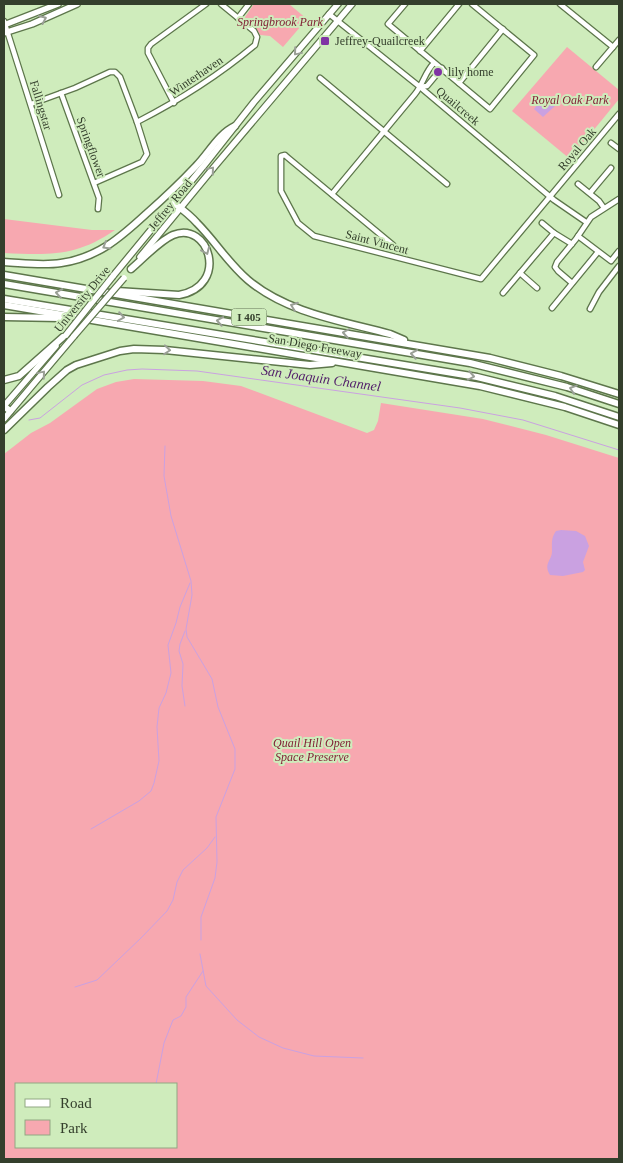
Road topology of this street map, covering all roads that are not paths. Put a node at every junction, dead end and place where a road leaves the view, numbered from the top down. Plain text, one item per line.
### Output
1 (58, 4) edge
2 (77, 4) edge
3 (206, 4) edge
4 (221, 4) edge
5 (249, 4) edge
6 (338, 4) edge
7 (352, 4) edge
8 (405, 4) edge
9 (459, 4) edge
10 (472, 4) edge
11 (560, 4) edge
12 (328, 14) junction
13 (238, 18) junction
14 (337, 21) junction
15 (4, 24) edge
16 (503, 29) junction
17 (6, 33) edge
18 (619, 40) edge
19 (613, 47) junction
20 (420, 51) junction
21 (434, 63) junction
22 (596, 67) dead end
23 (442, 68) junction
24 (320, 78) dead end
25 (459, 83) junction
26 (420, 87) junction
27 (61, 93) junction
28 (174, 103) junction
29 (30, 104) junction
30 (619, 114) edge
31 (137, 122) junction
32 (236, 126) junction
33 (384, 131) junction
34 (612, 143) dead end
35 (619, 149) edge
36 (611, 168) dead end
37 (94, 182) junction
38 (447, 184) dead end
39 (578, 184) dead end
40 (590, 193) junction
41 (332, 194) junction
42 (59, 195) dead end
43 (550, 197) junction
44 (619, 199) edge
45 (174, 203) junction
46 (180, 208) junction
47 (604, 208) junction
48 (98, 209) dead end
49 (542, 222) dead end
50 (586, 222) junction
51 (554, 233) junction
52 (578, 236) junction
53 (572, 244) junction
54 (393, 245) dead end
55 (619, 251) edge
56 (598, 252) junction
57 (4, 262) edge
58 (619, 266) edge
59 (131, 269) junction
60 (520, 273) junction
61 (4, 275) edge
62 (572, 283) junction
63 (4, 284) edge
64 (537, 288) dead end
65 (86, 289) junction
66 (503, 293) dead end
67 (4, 299) edge
68 (4, 305) edge
69 (552, 308) dead end
70 (590, 309) dead end
71 (4, 317) edge
72 (74, 317) junction
73 (65, 336) junction
74 (412, 344) junction
75 (344, 362) junction
76 (4, 380) edge
77 (619, 394) edge
78 (619, 404) edge
79 (4, 406) edge
80 (10, 412) junction
81 (619, 417) edge
82 (4, 419) edge
83 (619, 425) edge
84 (4, 430) edge

1 - 15 main road
17 -> 2 main road
3 - 28 street
4 - 13 street
5 - 13 street
6 - 12 main road, Jeffrey Road
7 - 14 main road, Jeffrey Road
8 - 20 street
9 - 20 street
10 - 16 street
11 - 19 street
12 - 14 street, Quailcreek
12 -> 32 main road, Jeffrey Road
13 - 28 street, Winterhaven
14 - 26 street, Quailcreek
46 -> 14 main road, Jeffrey Road
15 - 17 street, Fallingstar
16 - 25 street
16 - 25 street
17 - 29 street, Fallingstar
18 - 19 street
19 - 22 street
20 - 21 street
21 - 23 street
21 - 26 street
23 - 25 street
23 - 26 street
24 - 33 street
26 - 33 street
26 - 43 street, Quailcreek
27 - 29 street
27 - 31 street
27 - 37 street, Springflower
28 - 31 street, Winterhaven
29 - 42 street, Fallingstar
30 - 43 street, Royal Oak
31 - 37 street
32 - 45 main road, Jeffrey Road
32 -> 57 highway
33 - 38 street
33 - 41 street
34 - 35 street
36 - 40 street
37 - 48 street, Springflower
39 - 40 street
40 - 47 street
41 - 43 street, Saint Vincent
41 - 54 street, Saint Vincent
43 - 50 street, Quailcreek
44 - 47 street
45 - 46 highway
45 - 73 main road, University Drive, bridge
46 - 59 main road, Jeffrey Road
74 -> 46 highway
47 - 50 street
49 - 51 street
50 - 52 street
51 - 53 street
51 - 60 street
52 - 53 street
52 - 56 street
53 - 62 street
55 - 56 street
56 - 62 street
58 - 70 street
59 -> 65 highway
80 -> 59 main road, Jeffrey Road, bridge
60 - 64 street
60 - 66 street
61 - 65 highway, San Diego Freeway / I 405
62 - 69 street
78 -> 63 highway
74 -> 65 highway, San Diego Freeway / I 405
67 -> 81 highway, San Diego Freeway
68 - 72 highway, San Diego Freeway / I 405
71 - 72 highway
72 - 75 highway, San Diego Freeway / I 405
73 - 76 highway
73 - 79 main road, University Drive
74 - 77 highway, San Diego Freeway / I 405
75 - 83 highway, San Diego Freeway / I 405
84 -> 75 highway
79 - 80 highway
80 - 82 main road, Jeffrey Road

